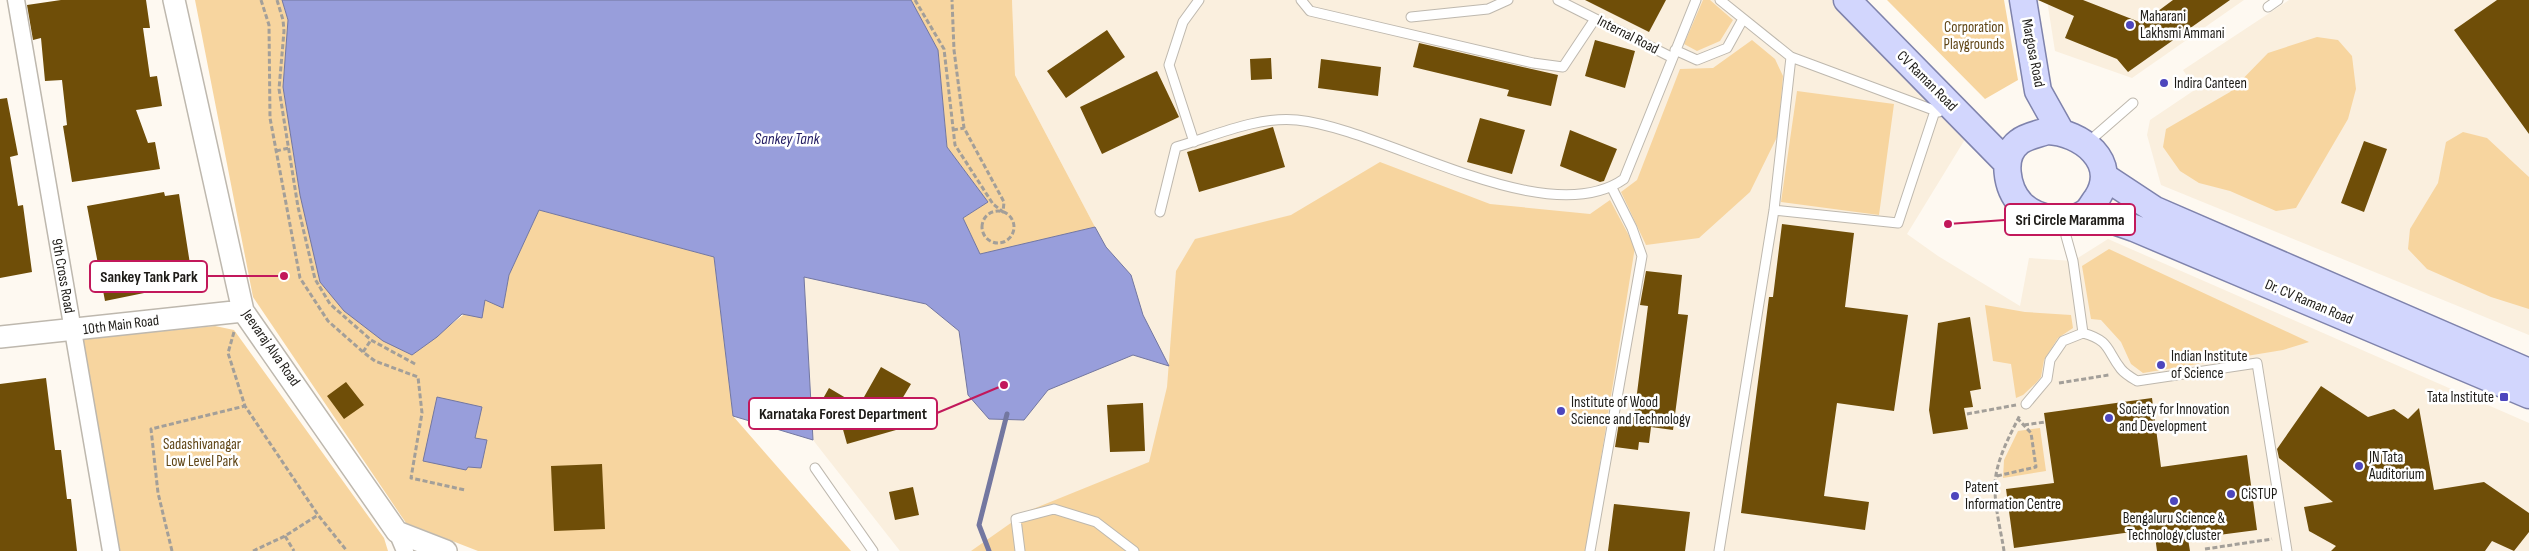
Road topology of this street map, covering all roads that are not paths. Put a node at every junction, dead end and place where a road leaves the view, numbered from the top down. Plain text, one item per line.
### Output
1 (16, 0) edge
2 (174, 0) edge
3 (1199, 0) edge
4 (1301, 0) edge
5 (1508, 0) edge
6 (1558, 0) edge
7 (1696, 0) edge
8 (1720, 0) edge
9 (1847, 0) edge
10 (1864, 0) edge
11 (2023, 0) edge
12 (2278, 0) edge
13 (2268, 7) dead end
14 (1411, 17) dead end
15 (1595, 19) junction
16 (1743, 19) junction
17 (1673, 54) junction
18 (1791, 57) junction
19 (2133, 103) dead end
20 (1935, 111) junction
21 (1965, 119) junction
22 (2062, 132) junction
23 (1194, 142) junction
24 (2086, 144) junction
25 (2013, 152) junction
26 (2104, 176) junction
27 (1612, 188) junction
28 (1774, 210) junction
29 (1160, 212) dead end
30 (2077, 216) junction
31 (243, 311) junction
32 (73, 331) junction
33 (2083, 333) junction
34 (0, 338) edge
35 (2529, 372) edge
36 (2529, 395) edge
37 (2026, 404) road end
38 (815, 468) dead end
39 (401, 541) edge
40 (111, 551) edge
41 (446, 551) edge
42 (873, 551) edge
43 (1020, 551) edge
44 (1134, 551) edge
45 (1590, 551) edge
46 (1720, 551) edge
47 (2288, 551) edge

1 - 32 street, 9th Cross Road
2 - 31 street, Jeevaraj Alva Road
3 - 23 lane
4 - 15 lane
5 - 14 lane
6 - 15 lane, Internal Road
7 - 17 lane
8 - 16 lane
9 - 21 main road, CV Raman Road
10 - 25 main road, CV Raman Road
11 - 22 main road, Margosa Road
12 - 13 lane
15 - 17 lane, Internal Road
16 - 17 lane, Internal Road
16 - 18 lane
17 - 27 lane
18 - 20 lane
18 - 28 lane
19 - 24 lane
20 - 21 lane
20 - 28 lane
21 - 25 main road, CV Raman Road
22 - 24 main road
22 - 25 main road
23 - 27 lane
23 - 29 lane
24 - 26 main road
25 - 30 main road
26 - 30 main road
26 - 35 main road, Dr. CV Raman Road
27 - 45 lane
28 - 46 lane
30 - 33 lane
30 - 36 main road, Dr. CV Raman Road
31 - 32 street, 10th Main Road
31 - 39 street, Jeevaraj Alva Road
32 - 34 street, 10th Main Road
32 - 40 street, 9th Cross Road
33 - 37 lane
33 - 47 lane
38 - 42 lane
39 - 41 street, Jeevaraj Alva Road
43 - 44 lane

